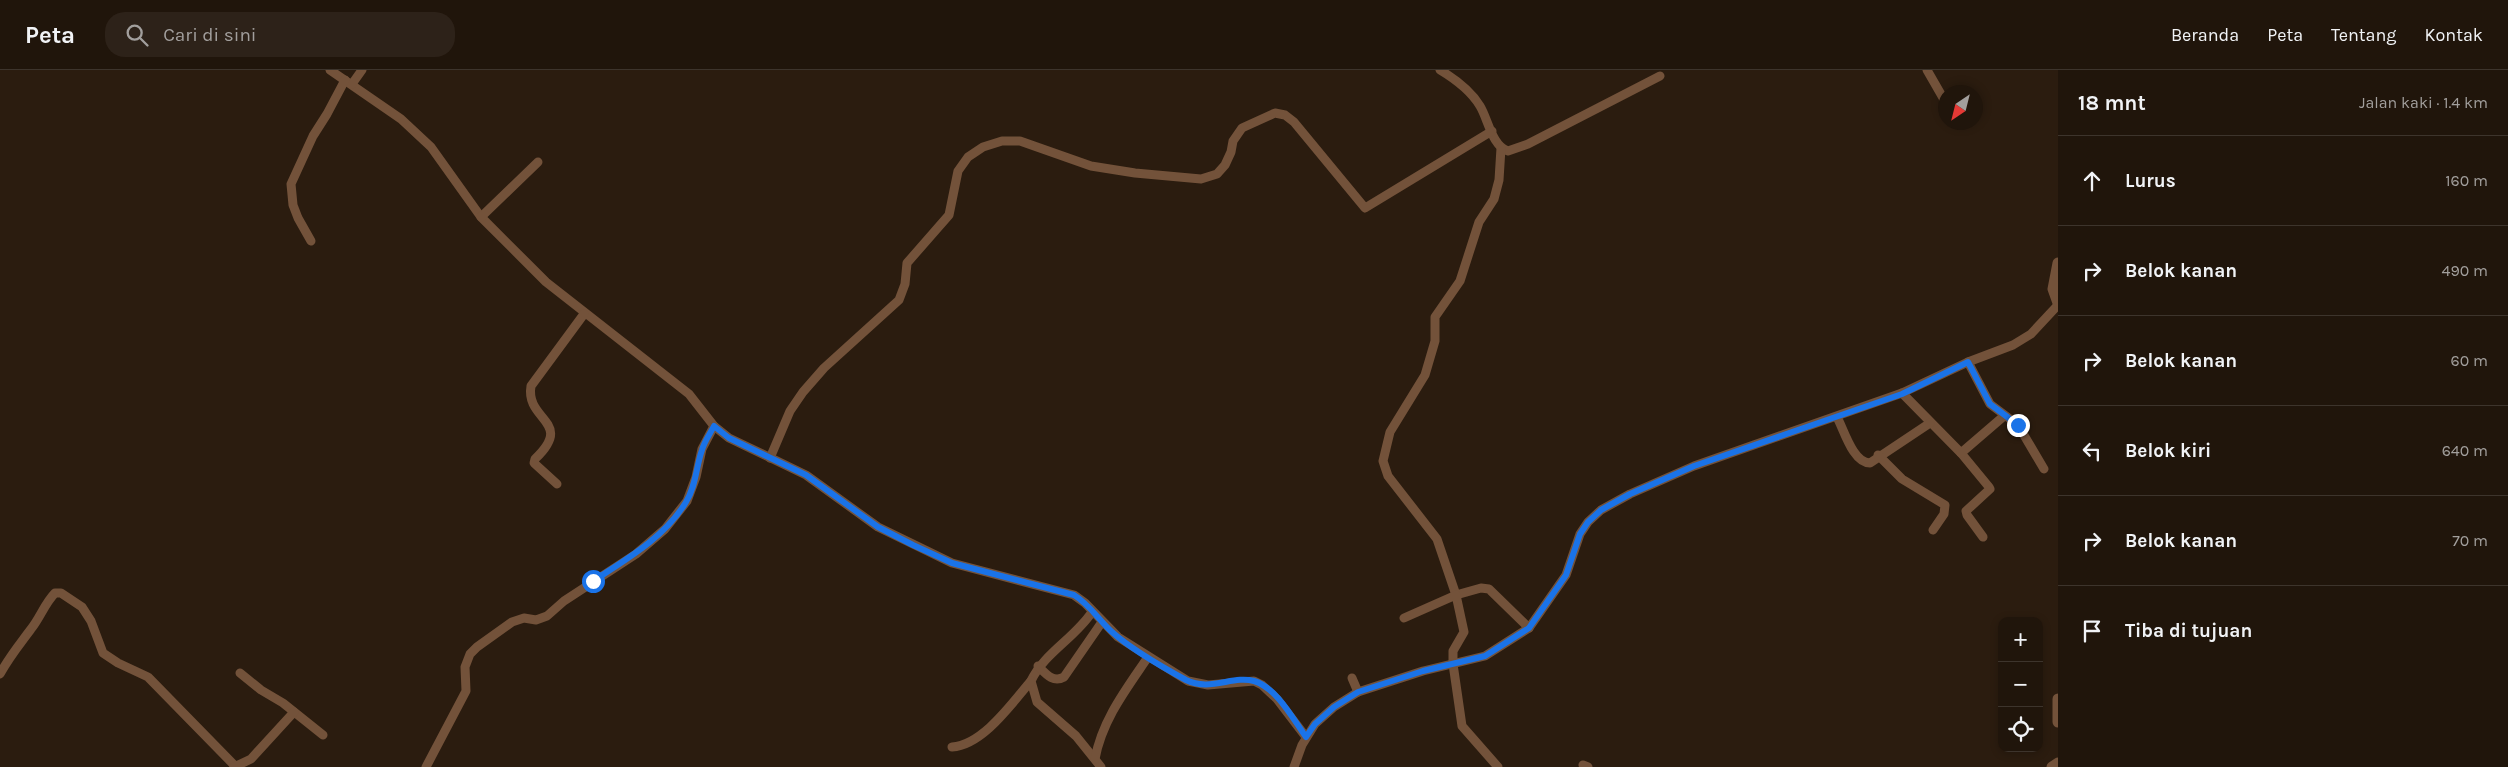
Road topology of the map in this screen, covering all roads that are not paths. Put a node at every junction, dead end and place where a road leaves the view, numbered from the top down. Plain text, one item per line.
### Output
1 (330, 70) edge
2 (362, 70) edge
3 (1440, 70) edge
4 (1927, 70) edge
5 (1660, 76) dead end
6 (348, 82) junction
7 (1938, 90) edge
8 (1492, 131) junction
9 (1501, 148) junction
10 (538, 162) dead end
11 (481, 217) junction
12 (311, 240) dead end
13 (2058, 262) edge
14 (2058, 304) edge
15 (584, 314) junction
16 (1968, 362) junction
17 (1902, 394) junction
18 (2004, 416) junction
19 (1837, 417) junction
20 (1930, 423) junction
21 (714, 426) junction
22 (1960, 453) junction
23 (1878, 455) junction
24 (770, 458) junction
25 (2044, 469) dead end
26 (557, 484) dead end
27 (1932, 530) dead end
28 (1983, 537) dead end
29 (1456, 596) junction
30 (1092, 612) junction
31 (1404, 618) dead end
32 (1102, 622) junction
33 (1529, 628) junction
34 (1148, 656) junction
35 (1453, 664) junction
36 (1038, 666) junction
37 (240, 673) dead end
38 (0, 674) edge
39 (1352, 678) dead end
40 (1031, 681) junction
41 (1358, 692) junction
42 (2058, 704) edge
43 (294, 712) junction
44 (2058, 722) edge
45 (323, 735) dead end
46 (1306, 737) junction
47 (952, 747) dead end
48 (1094, 759) junction
49 (2058, 763) edge
50 (235, 766) edge
51 (426, 767) edge
52 (1101, 767) edge
53 (1294, 767) edge
54 (1498, 767) edge
55 (2052, 767) edge

1 - 6 street
2 - 6 street
3 - 8 street
4 - 7 street
5 - 9 street
6 - 11 street
6 - 12 street
8 - 9 street
8 - 24 street
9 - 29 street
10 - 11 street
11 - 15 street
13 - 14 street
14 - 16 street
15 - 21 street
15 - 26 street
16 - 17 street
16 - 18 street
17 - 19 street
17 - 20 street
18 - 22 street
18 - 25 street
19 - 23 street
19 - 33 street
20 - 22 street
20 - 23 street
21 - 24 street
21 - 51 street
22 - 28 street
23 - 27 street
24 - 30 street
29 - 31 street
29 - 33 street
29 - 35 street
30 - 32 street
30 - 36 street
32 - 34 street
32 - 36 street
33 - 35 street
34 - 46 street
34 - 48 street
35 - 41 street
35 - 54 street
36 - 40 street
37 - 43 street
38 - 50 street
39 - 41 street
40 - 47 street
40 - 48 street
41 - 46 street
42 - 44 street
43 - 45 street
43 - 50 street
46 - 53 street
48 - 52 street
49 - 55 street

